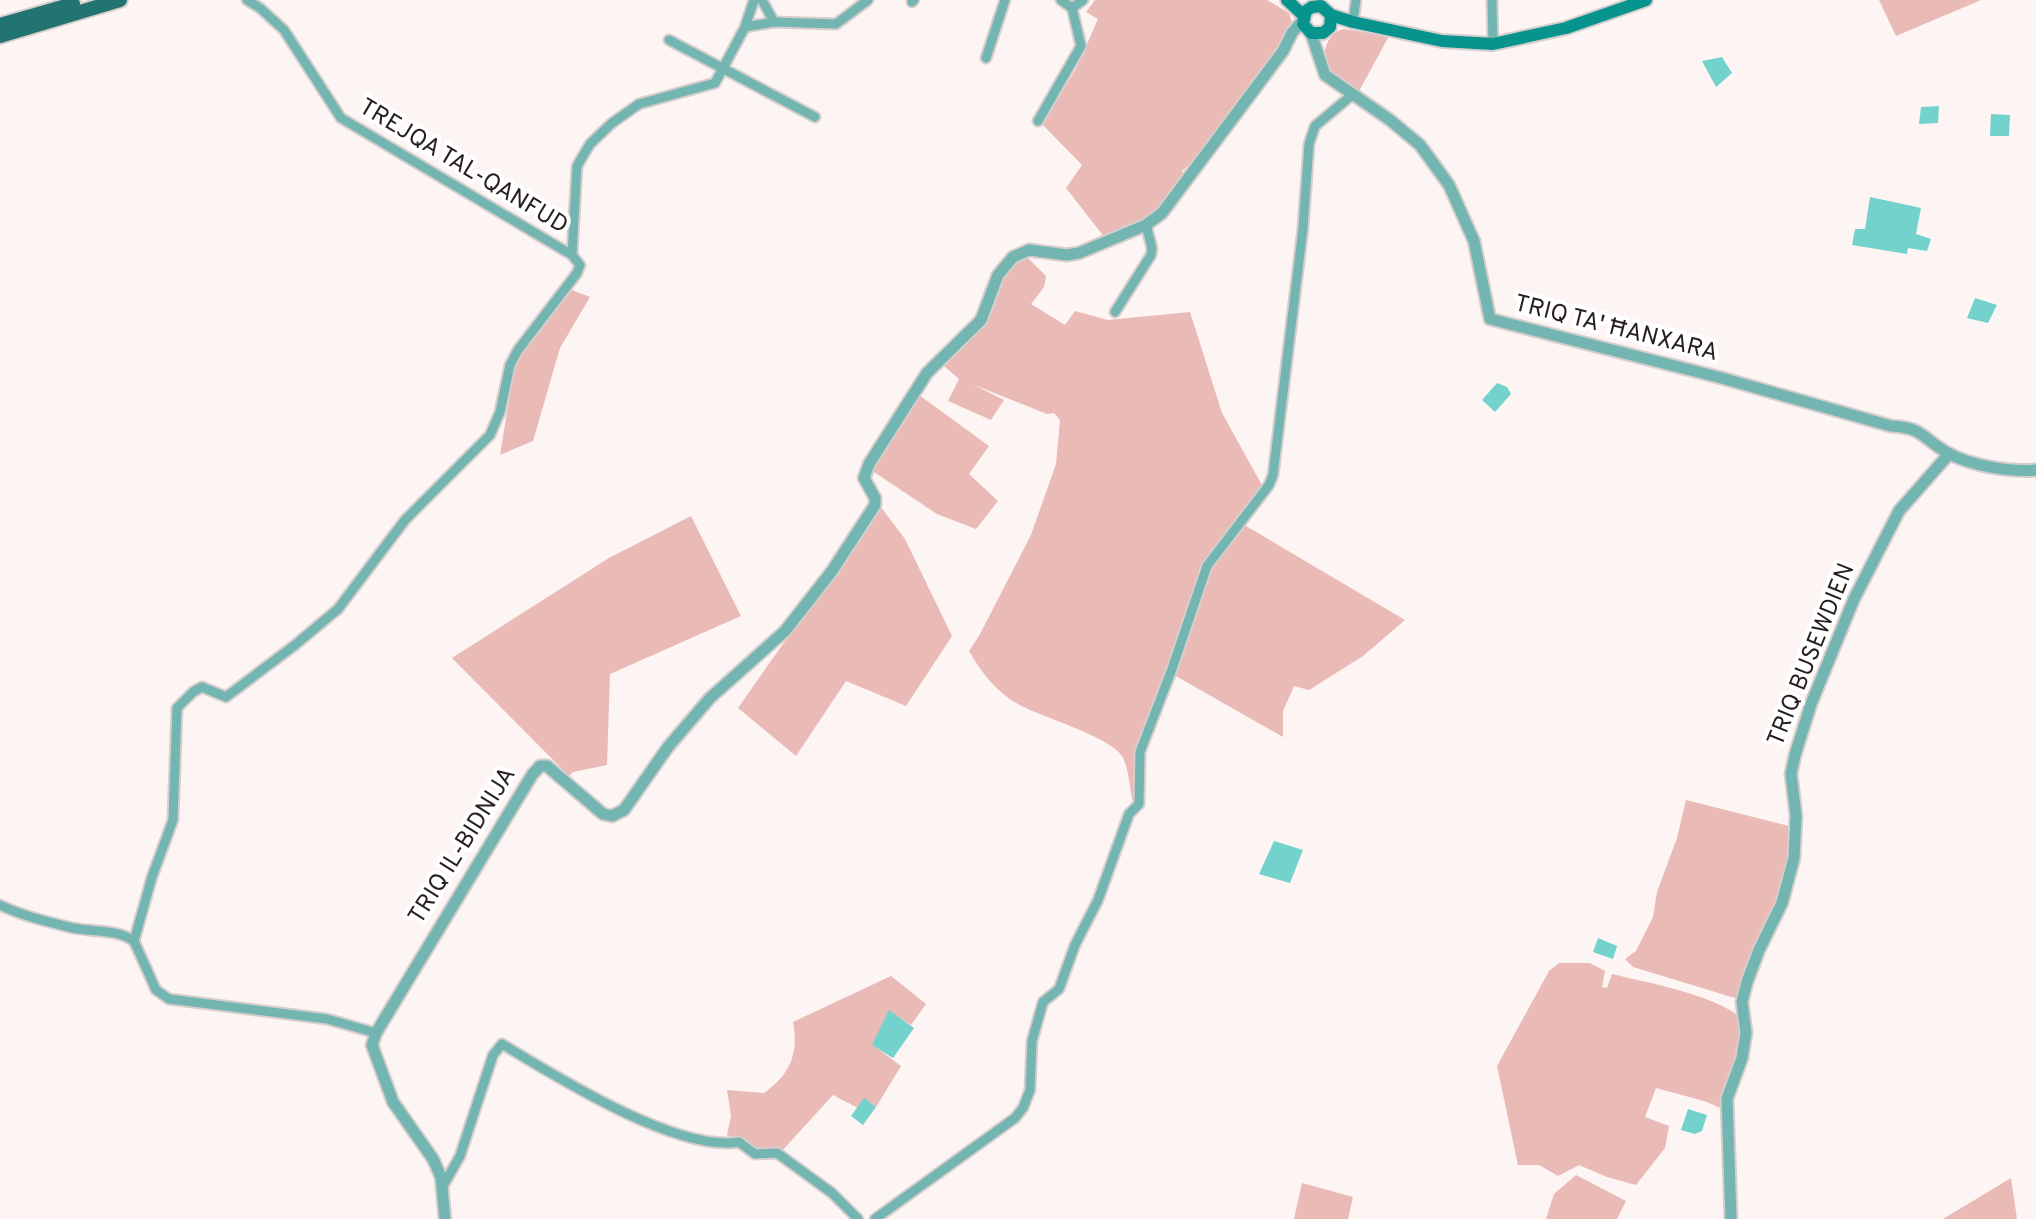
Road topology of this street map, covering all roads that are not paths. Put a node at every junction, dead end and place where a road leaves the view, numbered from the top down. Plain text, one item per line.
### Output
1 (91, 0) edge
2 (120, 0) edge
3 (247, 0) edge
4 (754, 0) edge
5 (762, 0) edge
6 (868, 0) edge
7 (1005, 0) edge
8 (1061, 0) edge
9 (1083, 0) edge
10 (1287, 0) edge
11 (1356, 0) edge
12 (1492, 0) edge
13 (1646, 0) edge
14 (1310, 3) edge
15 (1072, 8) junction
16 (774, 22) junction
17 (1353, 22) junction
18 (1329, 24) junction
19 (0, 25) edge
20 (1306, 25) junction
21 (745, 27) junction
22 (0, 36) edge
23 (669, 40) dead end
24 (1493, 44) junction
25 (1317, 57) junction
26 (986, 58) dead end
27 (722, 67) junction
28 (1352, 95) junction
29 (815, 117) dead end
30 (1038, 121) dead end
31 (1146, 225) junction
32 (572, 255) junction
33 (1115, 312) dead end
34 (1949, 454) junction
35 (2036, 470) edge
36 (0, 905) edge
37 (134, 941) junction
38 (376, 1033) junction
39 (443, 1186) junction
40 (445, 1219) edge
41 (858, 1219) edge
42 (875, 1219) edge
43 (1731, 1219) edge

1 - 19 main road
2 - 22 main road
3 - 32 street, TREJQA TAL-QANFUD
4 - 21 street
5 - 16 street
6 - 16 street
7 - 26 street
8 - 15 street
9 - 15 street
10 - 20 main road
11 - 17 street
12 - 24 street
13 - 24 main road
14 - 18 main road
14 - 20 main road
15 - 30 street
16 - 21 street
17 - 18 main road
17 - 24 main road
18 - 20 main road
18 - 25 street
20 - 25 street, TRIQ TA' ĦANXARA
20 - 31 street, TRIQ IL-BIDNIJA
21 - 27 street
23 - 27 street
25 - 28 street, TRIQ TA' ĦANXARA
27 - 29 street
27 - 32 street
28 - 34 street, TRIQ TA' ĦANXARA
28 - 42 street
31 - 33 street
31 - 38 street, TRIQ IL-BIDNIJA
32 - 37 street
34 - 35 street
34 - 43 street, TRIQ BUSEWDIEN
36 - 37 street
37 - 38 street
38 - 39 street
39 - 40 street
39 - 41 street

